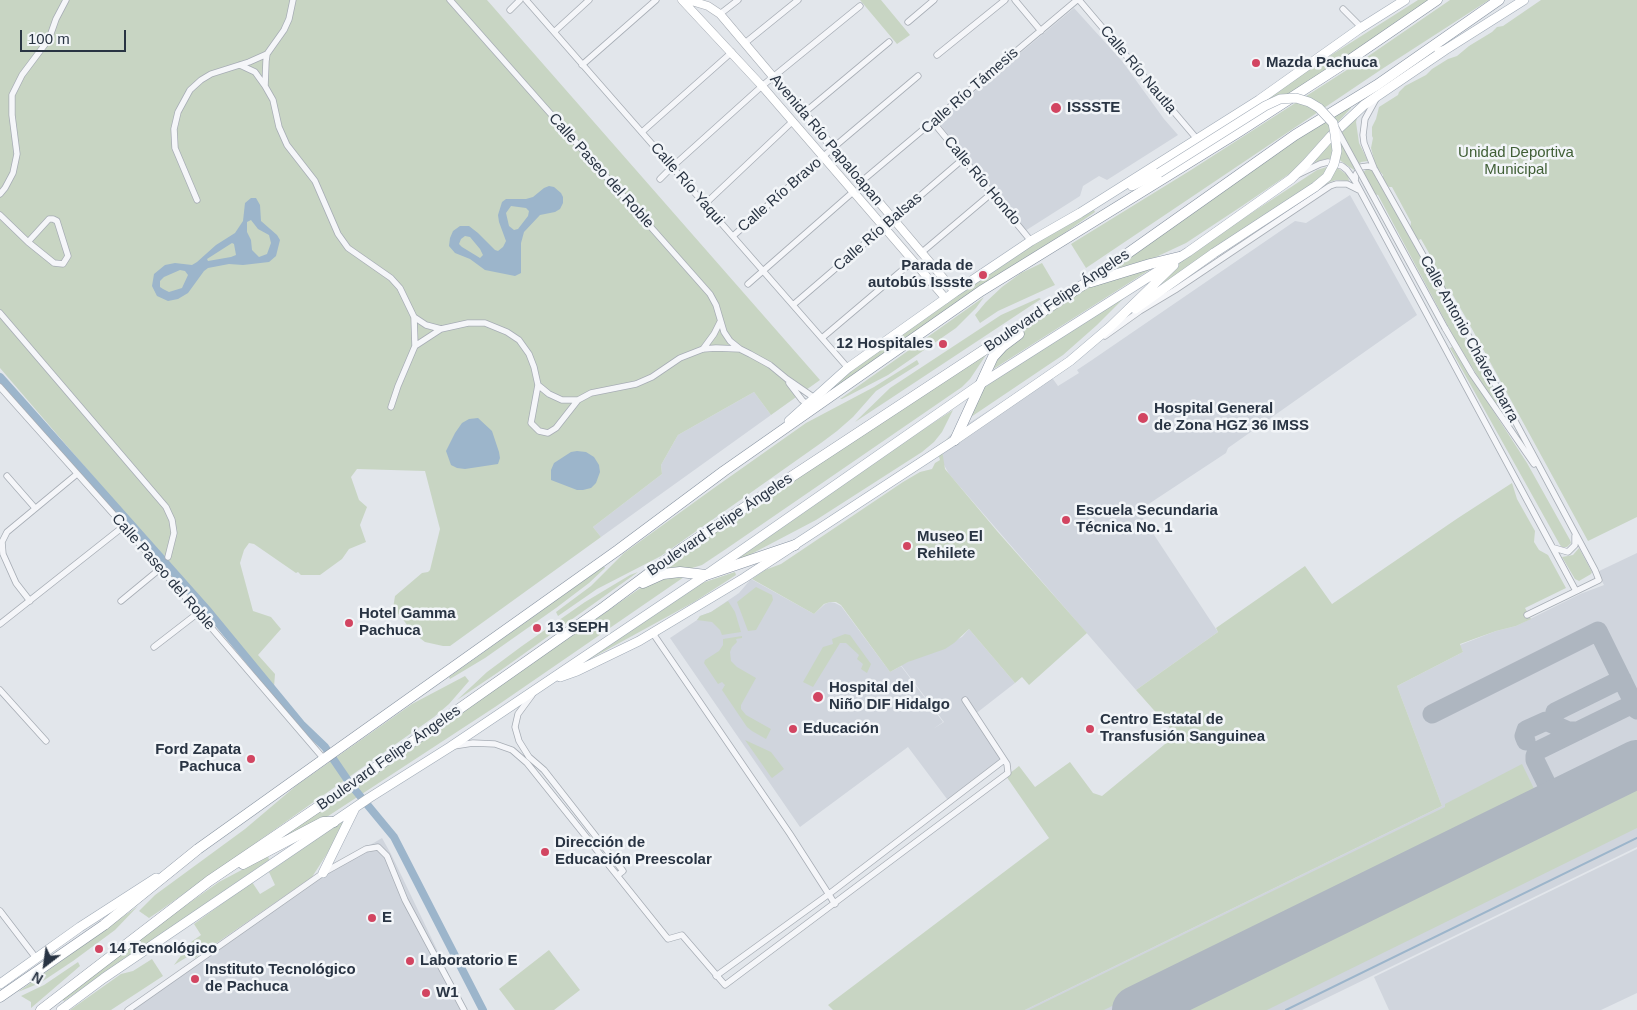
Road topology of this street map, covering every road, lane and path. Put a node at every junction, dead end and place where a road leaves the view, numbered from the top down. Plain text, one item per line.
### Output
1 (66, 0) edge
2 (293, 0) edge
3 (450, 0) edge
4 (520, 0) edge
5 (526, 0) edge
6 (589, 0) edge
7 (656, 0) edge
8 (682, 0) edge
9 (688, 0) edge
10 (738, 0) edge
11 (798, 0) edge
12 (934, 0) edge
13 (1005, 0) edge
14 (1015, 0) edge
15 (1078, 0) edge
16 (1405, 0) edge
17 (1437, 0) edge
18 (1499, 0) edge
19 (1524, 0) edge
20 (860, 6) dead end
21 (1343, 9) dead end
22 (510, 10) dead end
23 (720, 14) junction
24 (908, 22) dead end
25 (1359, 29) junction
26 (1041, 31) junction
27 (554, 32) junction
28 (889, 42) dead end
29 (745, 44) junction
30 (1445, 50) junction
31 (732, 52) junction
32 (267, 54) junction
33 (938, 55) dead end
34 (1413, 60) junction
35 (582, 64) junction
36 (240, 65) junction
37 (918, 76) dead end
38 (773, 77) junction
39 (265, 86) junction
40 (762, 86) junction
41 (1379, 96) junction
42 (804, 114) junction
43 (793, 121) junction
44 (933, 122) junction
45 (1332, 123) junction
46 (642, 132) junction
47 (1197, 139) junction
48 (834, 147) junction
49 (823, 157) junction
50 (963, 159) junction
51 (672, 167) junction
52 (1374, 168) junction
53 (1149, 178) junction
54 (1291, 178) junction
55 (660, 179) dead end
56 (862, 181) junction
57 (1355, 181) junction
58 (853, 192) junction
59 (992, 193) junction
60 (1362, 193) junction
61 (0, 194) edge
62 (1133, 198) junction
63 (197, 200) dead end
64 (705, 204) junction
65 (1080, 213) junction
66 (0, 215) edge
67 (892, 219) junction
68 (884, 227) junction
69 (733, 236) junction
70 (1031, 241) junction
71 (28, 242) junction
72 (921, 253) junction
73 (1184, 255) junction
74 (913, 261) junction
75 (763, 270) junction
76 (748, 284) dead end
77 (1083, 285) junction
78 (955, 292) junction
79 (946, 299) junction
80 (1054, 304) junction
81 (793, 305) junction
82 (0, 313) edge
83 (414, 317) junction
84 (720, 322) junction
85 (1110, 327) junction
86 (441, 329) junction
87 (822, 338) junction
88 (415, 346) junction
89 (703, 349) junction
90 (740, 349) junction
91 (1070, 361) junction
92 (848, 368) junction
93 (787, 379) junction
94 (538, 385) junction
95 (979, 385) junction
96 (0, 387) edge
97 (578, 400) junction
98 (813, 403) junction
99 (391, 407) dead end
100 (954, 440) junction
101 (77, 474) junction
102 (7, 476) dead end
103 (1549, 487) junction
104 (35, 508) junction
105 (124, 526) junction
106 (1576, 536) junction
107 (795, 545) junction
108 (1554, 548) junction
109 (168, 557) dead end
110 (161, 568) junction
111 (706, 575) junction
112 (1576, 591) junction
113 (30, 601) junction
114 (121, 601) dead end
115 (604, 606) junction
116 (198, 613) junction
117 (1528, 615) dead end
118 (0, 624) edge
119 (652, 632) junction
120 (154, 647) dead end
121 (548, 681) junction
122 (537, 688) junction
123 (0, 690) edge
124 (965, 700) dead end
125 (46, 740) dead end
126 (450, 747) junction
127 (329, 755) junction
128 (1004, 760) junction
129 (356, 807) junction
130 (334, 822) junction
131 (891, 846) junction
132 (898, 856) junction
133 (176, 866) junction
134 (323, 873) junction
135 (620, 873) junction
136 (209, 881) junction
137 (829, 894) junction
138 (835, 904) junction
139 (0, 912) edge
140 (36, 958) junction
141 (29, 976) junction
142 (716, 976) junction
143 (0, 984) edge
144 (0, 992) edge
145 (0, 997) edge
146 (41, 1010) edge
147 (61, 1010) edge
148 (128, 1010) edge
149 (464, 1010) edge

1 - 61 street
2 - 32 street
3 - 84 street, Calle Paseo del Roble
4 - 22 street
5 - 27 street, Calle Río Yaqui
6 - 27 street
7 - 35 street
8 - 31 street, Avenida Río Papaloapan
9 - 23 street, Avenida Río Papaloapan
10 - 23 street
11 - 29 street
12 - 24 street
13 - 33 street
14 - 26 street
15 - 26 street, Calle Río Támesis
15 - 47 street, Calle Río Nautla
16 - 25 main road
17 - 62 highway
18 - 34 highway, Boulevard Felipe Ángeles
19 - 30 main road, Boulevard Felipe Ángeles
20 - 38 street
21 - 25 street
23 - 29 street, Avenida Río Papaloapan
25 - 47 main road
26 - 44 street, Calle Río Támesis
27 - 35 street, Calle Río Yaqui
28 - 42 street
29 - 38 street, Avenida Río Papaloapan
30 - 34 main road, Boulevard Felipe Ángeles
30 - 41 main road
31 - 40 street, Avenida Río Papaloapan
31 - 46 street
32 - 36 street
32 - 39 street
34 - 77 highway, Boulevard Felipe Ángeles
35 - 46 street, Calle Río Yaqui
36 - 39 street
36 - 63 street
37 - 48 street, Calle Río Bravo
38 - 40 street
38 - 42 street, Avenida Río Papaloapan
39 - 83 street
40 - 43 street, Avenida Río Papaloapan
40 - 51 street
41 - 52 street, Calle Antonio Chávez Ibarra
41 - 54 main road
42 - 48 street, Avenida Río Papaloapan
43 - 49 street, Avenida Río Papaloapan
43 - 64 street
44 - 50 street, Calle Río Hondo
44 - 56 street, Calle Río Támesis
45 - 53 main road, bridge
45 - 85 main road, bridge
45 - 103 street, bridge
46 - 51 street, Calle Río Yaqui
47 - 65 main road
48 - 49 street, Calle Río Bravo
48 - 56 street, Avenida Río Papaloapan
49 - 58 street, Avenida Río Papaloapan
49 - 69 street, Calle Río Bravo
50 - 59 street, Calle Río Hondo
50 - 67 street, Calle Río Balsas
51 - 55 street
51 - 64 street, Calle Río Yaqui
52 - 57 street
52 - 103 street, Calle Antonio Chávez Ibarra
53 - 62 main road
53 - 65 main road
54 - 57 street, Calle Antonio Chávez Ibarra
54 - 73 main road
56 - 67 street, Avenida Río Papaloapan
57 - 60 street, Calle Antonio Chávez Ibarra
58 - 68 street, Avenida Río Papaloapan
58 - 75 street
59 - 70 street, Calle Río Hondo
59 - 72 street
60 - 91 street
60 - 108 street, Calle Antonio Chávez Ibarra
62 - 98 highway
64 - 69 street, Calle Río Yaqui
65 - 70 main road
66 - 71 street
67 - 68 street, Calle Río Balsas
67 - 72 street, Avenida Río Papaloapan
68 - 74 street, Avenida Río Papaloapan
68 - 81 street, Calle Río Balsas
69 - 75 street, Calle Río Yaqui
70 - 78 main road
71 - 71 street
72 - 78 street, Avenida Río Papaloapan
73 - 77 highway
73 - 85 main road
73 - 95 main road
74 - 79 street, Avenida Río Papaloapan
74 - 87 street
75 - 76 street
75 - 81 street, Calle Río Yaqui
77 - 80 highway, Boulevard Felipe Ángeles
78 - 79 main road
79 - 92 main road
80 - 95 highway
80 - 115 highway, Boulevard Felipe Ángeles
81 - 87 street, Calle Río Yaqui
82 - 109 street, Calle Paseo del Roble
83 - 86 street
83 - 88 street
84 - 89 street
84 - 90 street, Calle Paseo del Roble
85 - 91 main road
86 - 88 street
86 - 94 street
87 - 92 street, Calle Río Yaqui
88 - 99 street
89 - 90 street
89 - 97 street
90 - 93 street
91 - 100 main road
92 - 98 main road
93 - 98 street
93 - 98 street
94 - 97 street
94 - 97 street
95 - 100 highway
95 - 111 main road
96 - 101 street, Calle Paseo del Roble
98 - 127 highway
100 - 107 main road
101 - 104 street
101 - 105 street, Calle Paseo del Roble
102 - 104 street
103 - 106 street, Calle Antonio Chávez Ibarra
104 - 113 street
105 - 110 street, Calle Paseo del Roble
105 - 113 street
106 - 108 street
106 - 112 street, Calle Antonio Chávez Ibarra
107 - 111 highway
107 - 119 main road
108 - 112 street, Calle Antonio Chávez Ibarra
110 - 114 street
110 - 116 street, Calle Paseo del Roble
111 - 115 highway
111 - 121 main road
112 - 117 street
113 - 118 street
115 - 136 highway, Boulevard Felipe Ángeles
116 - 120 street
116 - 127 street, Calle Paseo del Roble
119 - 121 main road
119 - 137 street
121 - 122 main road, Boulevard Felipe Ángeles
122 - 126 main road, Boulevard Felipe Ángeles
122 - 135 street
123 - 125 street
124 - 128 street
126 - 129 main road, Boulevard Felipe Ángeles
126 - 135 street
127 - 133 highway
128 - 131 street
128 - 132 street
129 - 130 main road, Boulevard Felipe Ángeles
129 - 134 main road
130 - 136 highway
130 - 147 main road, Boulevard Felipe Ángeles
131 - 132 street
131 - 137 street
132 - 138 street
133 - 140 main road
133 - 141 highway
134 - 148 street
134 - 149 street
135 - 142 street
136 - 146 highway, Boulevard Felipe Ángeles
137 - 138 street
137 - 142 street
138 - 142 street
139 - 140 street
140 - 143 main road
141 - 144 highway
141 - 145 highway

